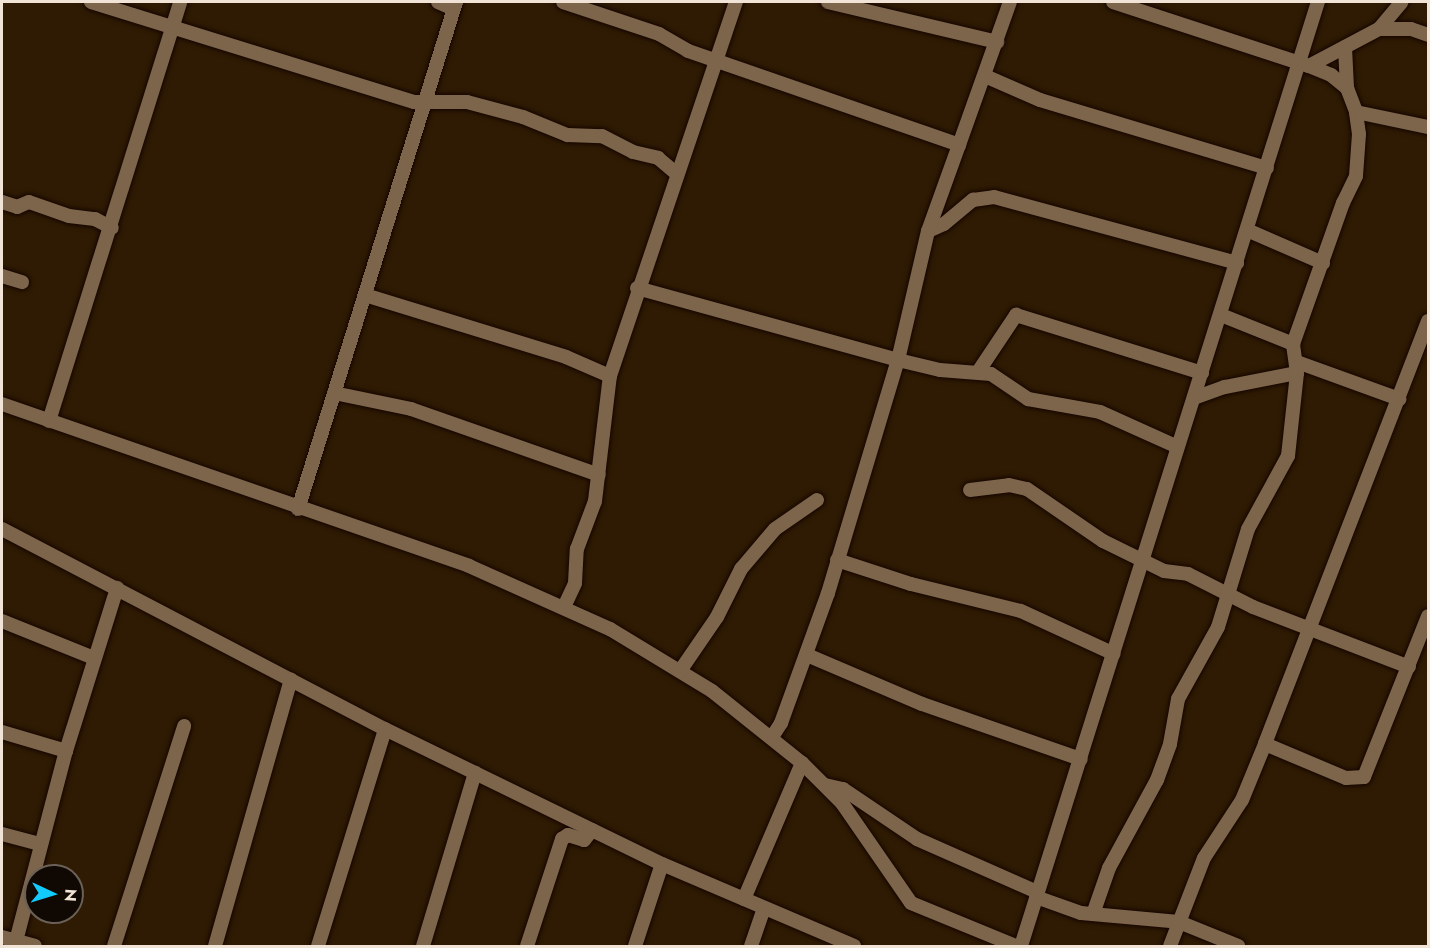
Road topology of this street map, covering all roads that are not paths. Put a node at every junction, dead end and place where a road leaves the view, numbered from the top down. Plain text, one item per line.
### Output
1 (91, 2) edge
2 (180, 2) edge
3 (438, 2) edge
4 (563, 2) edge
5 (737, 2) edge
6 (828, 2) edge
7 (1010, 2) edge
8 (1113, 2) edge
9 (1318, 2) edge
10 (1401, 2) edge
11 (455, 5) edge
12 (173, 28) junction
13 (1379, 29) junction
14 (1411, 29) junction
15 (1428, 35) edge
16 (997, 42) junction
17 (1345, 47) junction
18 (716, 61) junction
19 (1304, 65) junction
20 (985, 76) junction
21 (1347, 88) junction
22 (425, 104) junction
23 (1356, 112) junction
24 (1428, 128) edge
25 (959, 145) junction
26 (1267, 168) junction
27 (677, 174) junction
28 (2, 202) edge
29 (112, 228) junction
30 (1247, 230) junction
31 (928, 231) junction
32 (1237, 263) junction
33 (1323, 263) junction
34 (2, 276) edge
35 (22, 282) dead end
36 (638, 288) junction
37 (365, 295) junction
38 (1221, 315) junction
39 (1428, 321) edge
40 (1293, 345) junction
41 (898, 360) junction
42 (1297, 367) junction
43 (978, 372) junction
44 (1202, 373) junction
45 (610, 376) junction
46 (334, 393) junction
47 (1194, 398) junction
48 (1399, 399) junction
49 (2, 404) edge
50 (50, 421) junction
51 (1178, 447) junction
52 (599, 475) junction
53 (970, 490) dead end
54 (817, 500) dead end
55 (298, 509) junction
56 (2, 529) edge
57 (1143, 559) junction
58 (837, 560) junction
59 (117, 588) junction
60 (1228, 595) junction
61 (564, 607) junction
62 (1428, 616) edge
63 (2, 621) edge
64 (1311, 629) junction
65 (1114, 654) junction
66 (807, 655) junction
67 (94, 658) junction
68 (1409, 668) junction
69 (680, 671) junction
70 (291, 680) junction
71 (184, 726) dead end
72 (385, 729) junction
73 (2, 732) edge
74 (772, 737) junction
75 (1265, 744) junction
76 (66, 751) junction
77 (1081, 759) junction
78 (802, 763) junction
79 (475, 773) junction
80 (825, 785) junction
81 (592, 830) junction
82 (2, 834) edge
83 (40, 844) junction
84 (662, 864) junction
85 (1036, 895) junction
86 (744, 899) junction
87 (764, 908) junction
88 (1093, 914) junction
89 (1179, 922) junction
90 (2, 937) edge
91 (16, 941) junction
92 (35, 946) edge
93 (114, 946) edge
94 (215, 946) edge
95 (318, 946) edge
96 (423, 946) edge
97 (527, 946) edge
98 (635, 946) edge
99 (751, 946) edge
100 (851, 946) edge
101 (1016, 946) edge
102 (1021, 946) edge
103 (1170, 946) edge
104 (1238, 946) edge

1 - 12 street
2 - 12 street
3 - 11 street
4 - 18 street
5 - 18 street
6 - 16 street
7 - 16 street
8 - 19 street
9 - 19 street
10 - 13 street
10 - 14 street
11 - 22 street
12 - 22 street
12 - 29 street
13 - 14 street
13 - 17 street
14 - 15 street
16 - 20 street
17 - 19 street
17 - 21 street
18 - 25 street
18 - 27 street
19 - 21 street
19 - 26 street
20 - 25 street
20 - 26 street
21 - 23 street
22 - 27 street
22 - 37 street
23 - 24 street
23 - 33 street
25 - 31 street
26 - 30 street
27 - 36 street
28 - 29 street
29 - 50 street
30 - 32 street
30 - 33 street
31 - 32 street
31 - 41 street
32 - 38 street
33 - 40 street
34 - 35 street
36 - 41 street
36 - 45 street
37 - 45 street
37 - 46 street
38 - 40 street
38 - 44 street
39 - 48 street
40 - 42 street
41 - 43 street
41 - 58 street
42 - 47 street
42 - 48 street
42 - 60 street
43 - 44 street
43 - 51 street
44 - 47 street
45 - 52 street
46 - 52 street
46 - 55 street
47 - 51 street
48 - 64 street
49 - 50 street
50 - 55 street
51 - 57 street
52 - 61 street
53 - 57 street
54 - 69 street
55 - 61 street
56 - 59 street
57 - 60 street
57 - 65 street
58 - 65 street
58 - 66 street
59 - 67 street
59 - 70 street
60 - 64 street
60 - 88 street
61 - 69 street
62 - 68 street
63 - 67 street
64 - 68 street
64 - 75 street
65 - 77 street
66 - 74 street
66 - 77 street
67 - 76 street
68 - 75 street
69 - 74 street
70 - 72 street
70 - 94 street
71 - 93 street
72 - 79 street
72 - 95 street
73 - 76 street
74 - 78 street
75 - 89 street
76 - 83 street
77 - 85 street
78 - 80 street
78 - 86 street
79 - 81 street
79 - 96 street
80 - 85 street
80 - 101 street
81 - 84 street
81 - 97 street
82 - 83 street
83 - 91 street
84 - 86 street
84 - 98 street
85 - 88 street
85 - 102 street
86 - 87 street
87 - 99 street
87 - 100 street
88 - 89 street
89 - 103 street
89 - 104 street
90 - 91 street
91 - 92 street

